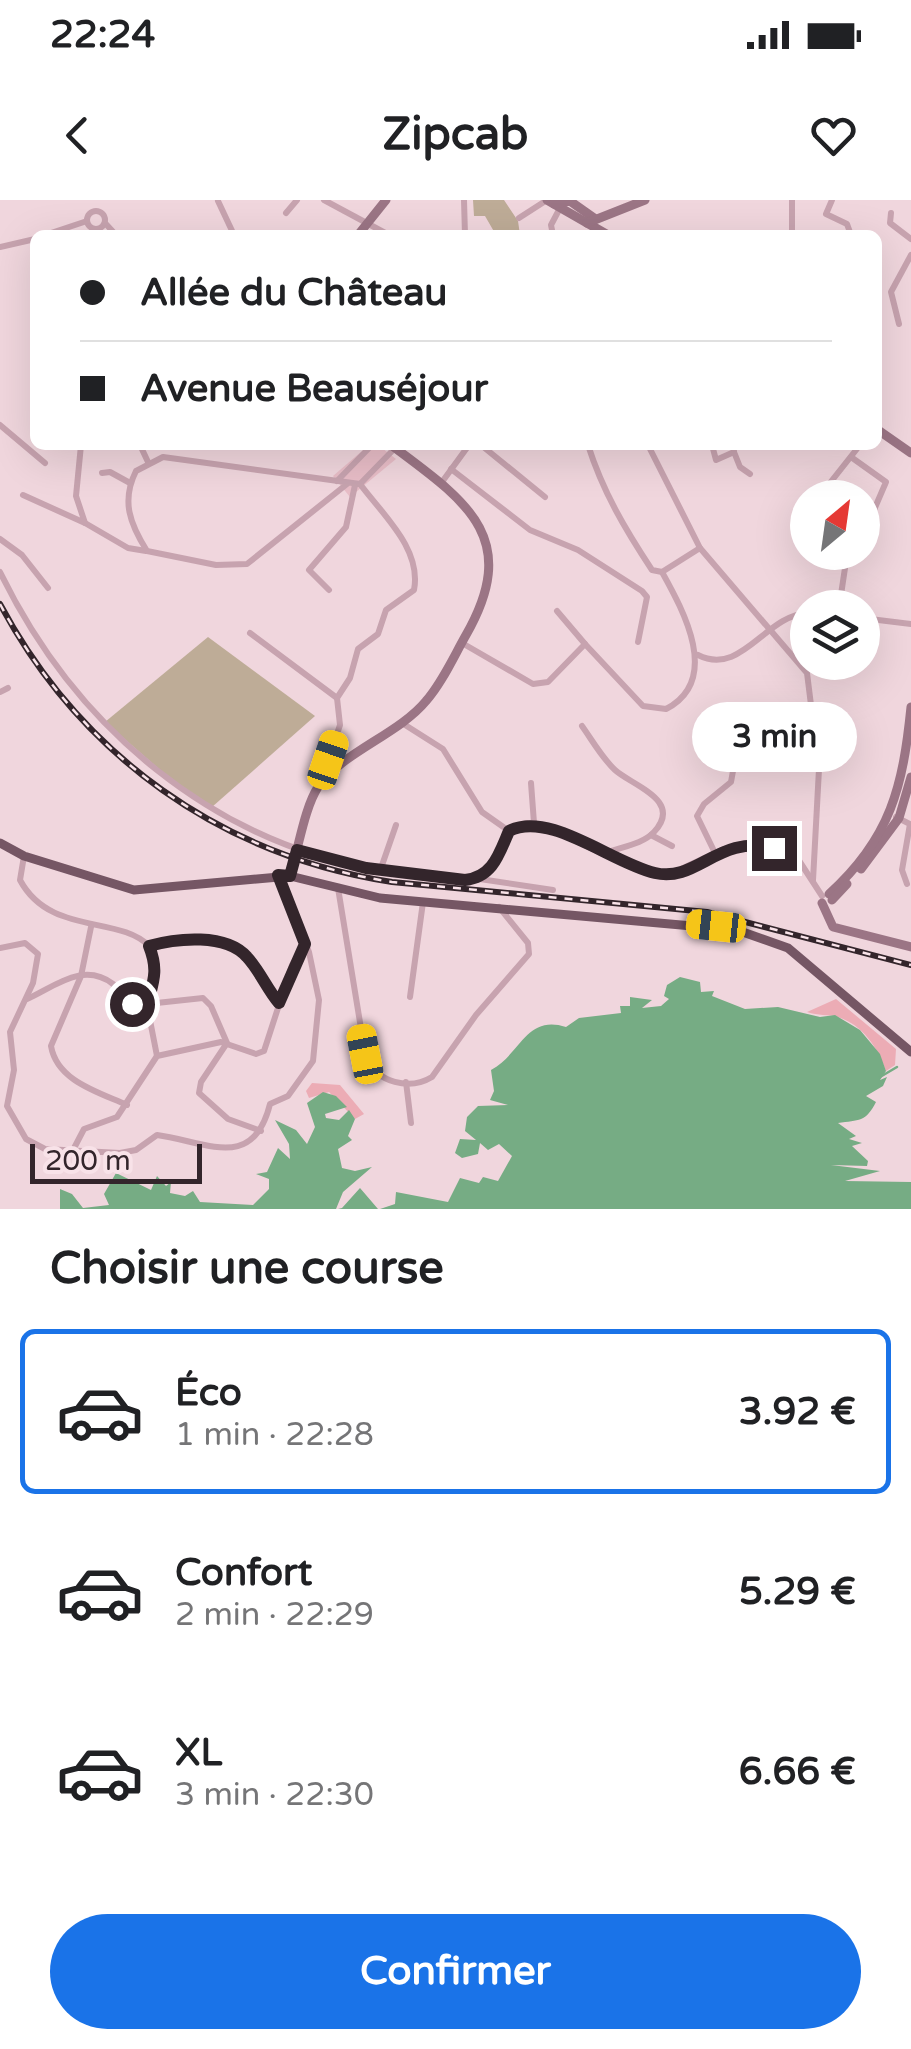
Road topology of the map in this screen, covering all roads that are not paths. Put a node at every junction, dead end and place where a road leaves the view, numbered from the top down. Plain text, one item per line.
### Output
1 (97, 200) edge
2 (296, 200) edge
3 (324, 200) edge
4 (386, 200) edge
5 (464, 200) edge
6 (645, 200) edge
7 (792, 200) edge
8 (832, 200) edge
9 (218, 201) edge
10 (552, 203) edge
11 (92, 212) junction
12 (102, 213) junction
13 (286, 213) dead end
14 (890, 213) dead end
15 (519, 218) dead end
16 (87, 221) junction
17 (369, 221) junction
18 (592, 223) junction
19 (102, 226) junction
20 (60, 230) edge
21 (107, 230) edge
22 (232, 230) edge
23 (362, 230) edge
24 (382, 230) edge
25 (465, 230) edge
26 (552, 230) edge
27 (601, 230) edge
28 (792, 230) edge
29 (849, 230) edge
30 (911, 239) edge
31 (30, 240) edge
32 (0, 247) edge
33 (911, 256) edge
34 (900, 324) dead end
35 (0, 425) edge
36 (882, 433) edge
37 (30, 450) edge
38 (30, 450) edge
39 (80, 450) edge
40 (142, 450) edge
41 (367, 450) edge
42 (389, 450) edge
43 (398, 450) edge
44 (465, 450) edge
45 (487, 450) edge
46 (590, 450) edge
47 (651, 450) edge
48 (713, 450) edge
49 (731, 450) edge
50 (735, 450) edge
51 (856, 450) edge
52 (911, 453) edge
53 (851, 457) junction
54 (45, 462) dead end
55 (148, 462) junction
56 (450, 469) junction
57 (102, 473) dead end
58 (750, 474) dead end
59 (832, 480) edge
60 (337, 481) junction
61 (442, 482) junction
62 (130, 483) junction
63 (354, 484) junction
64 (23, 495) dead end
65 (880, 496) edge
66 (546, 497) dead end
67 (85, 524) junction
68 (0, 539) edge
69 (700, 548) junction
70 (147, 551) junction
71 (0, 572) edge
72 (662, 572) junction
73 (48, 588) dead end
74 (329, 590) dead end
75 (557, 611) dead end
76 (790, 615) edge
77 (880, 620) edge
78 (911, 624) edge
79 (770, 628) junction
80 (250, 633) dead end
81 (638, 642) dead end
82 (462, 643) junction
83 (585, 644) junction
84 (698, 655) junction
85 (337, 698) junction
86 (911, 706) edge
87 (401, 722) junction
88 (582, 726) dead end
89 (909, 737) edge
90 (772, 764) dead end
91 (333, 774) junction
92 (908, 774) edge
93 (531, 783) dead end
94 (894, 816) junction
95 (396, 824) dead end
96 (534, 824) junction
97 (509, 831) junction
98 (651, 835) junction
99 (0, 843) edge
100 (672, 846) dead end
101 (297, 851) junction
102 (603, 854) junction
103 (715, 854) junction
104 (814, 854) junction
105 (24, 856) junction
106 (802, 864) junction
107 (380, 870) junction
108 (287, 873) junction
109 (478, 879) junction
110 (813, 880) junction
111 (908, 884) dead end
112 (338, 888) junction
113 (553, 890) dead end
114 (827, 899) junction
115 (423, 902) junction
116 (499, 906) junction
117 (91, 927) junction
118 (305, 944) junction
119 (149, 946) junction
120 (911, 947) edge
121 (0, 948) edge
122 (81, 976) junction
123 (410, 997) dead end
124 (27, 999) junction
125 (279, 1003) junction
126 (147, 1006) junction
127 (227, 1043) junction
128 (911, 1052) edge
129 (157, 1056) junction
130 (406, 1082) junction
131 (127, 1105) junction
132 (411, 1123) dead end
133 (261, 1131) junction
134 (72, 1152) junction

1 - 11 street
1 - 12 street
2 - 13 street
3 - 17 street
4 - 17 street
5 - 25 street
6 - 18 street
7 - 28 street
8 - 29 street
9 - 22 street
10 - 15 street
10 - 18 street
10 - 26 street
11 - 12 street
11 - 16 street
12 - 19 street
14 - 30 street
16 - 19 street
16 - 20 street
17 - 23 street
17 - 24 street
18 - 27 street
19 - 21 street
31 - 32 street
33 - 34 street
35 - 37 street
36 - 52 street
38 - 54 street
39 - 67 street
40 - 55 street
41 - 60 street
42 - 63 street
43 - 61 street
44 - 56 street
45 - 66 street
46 - 72 street
47 - 69 street
48 - 49 street
50 - 58 street
51 - 53 street
53 - 59 street
53 - 65 street
55 - 60 street
55 - 62 street
56 - 61 street
56 - 81 street
57 - 62 street
60 - 63 street
61 - 82 street
62 - 70 street
63 - 70 street
63 - 74 street
63 - 85 street
64 - 67 street
67 - 70 street
68 - 73 street
69 - 72 street
69 - 79 street
71 - 101 street
72 - 84 street
75 - 83 street
76 - 79 street
77 - 78 street
79 - 84 street
79 - 104 street
80 - 85 street
82 - 83 street
82 - 87 street
83 - 84 street
85 - 91 street
86 - 89 street
87 - 91 street
87 - 97 street
88 - 98 street
89 - 92 street
90 - 103 street
91 - 101 street
92 - 94 street
93 - 96 street
94 - 111 street
94 - 114 street
95 - 107 street
96 - 97 street
96 - 102 street
97 - 109 street
98 - 100 street
98 - 102 street
99 - 105 main road
101 - 107 street
101 - 108 street, bridge
102 - 103 street
103 - 106 street
104 - 106 street
104 - 110 street
105 - 108 main road
105 - 117 street
106 - 110 street
107 - 109 street
108 - 112 main road
108 - 118 street
109 - 113 street
110 - 114 street
112 - 115 main road
112 - 130 street
114 - 120 street
115 - 116 main road
115 - 123 street
116 - 128 main road
116 - 130 street
117 - 119 street
117 - 122 street
118 - 125 street
118 - 133 street
119 - 125 street
119 - 126 street
121 - 124 street
122 - 124 street
122 - 126 street
122 - 131 street
124 - 134 street
125 - 127 street
126 - 127 street
126 - 129 street
127 - 129 street
127 - 133 street
129 - 131 street
130 - 132 street
131 - 134 street
133 - 134 street

